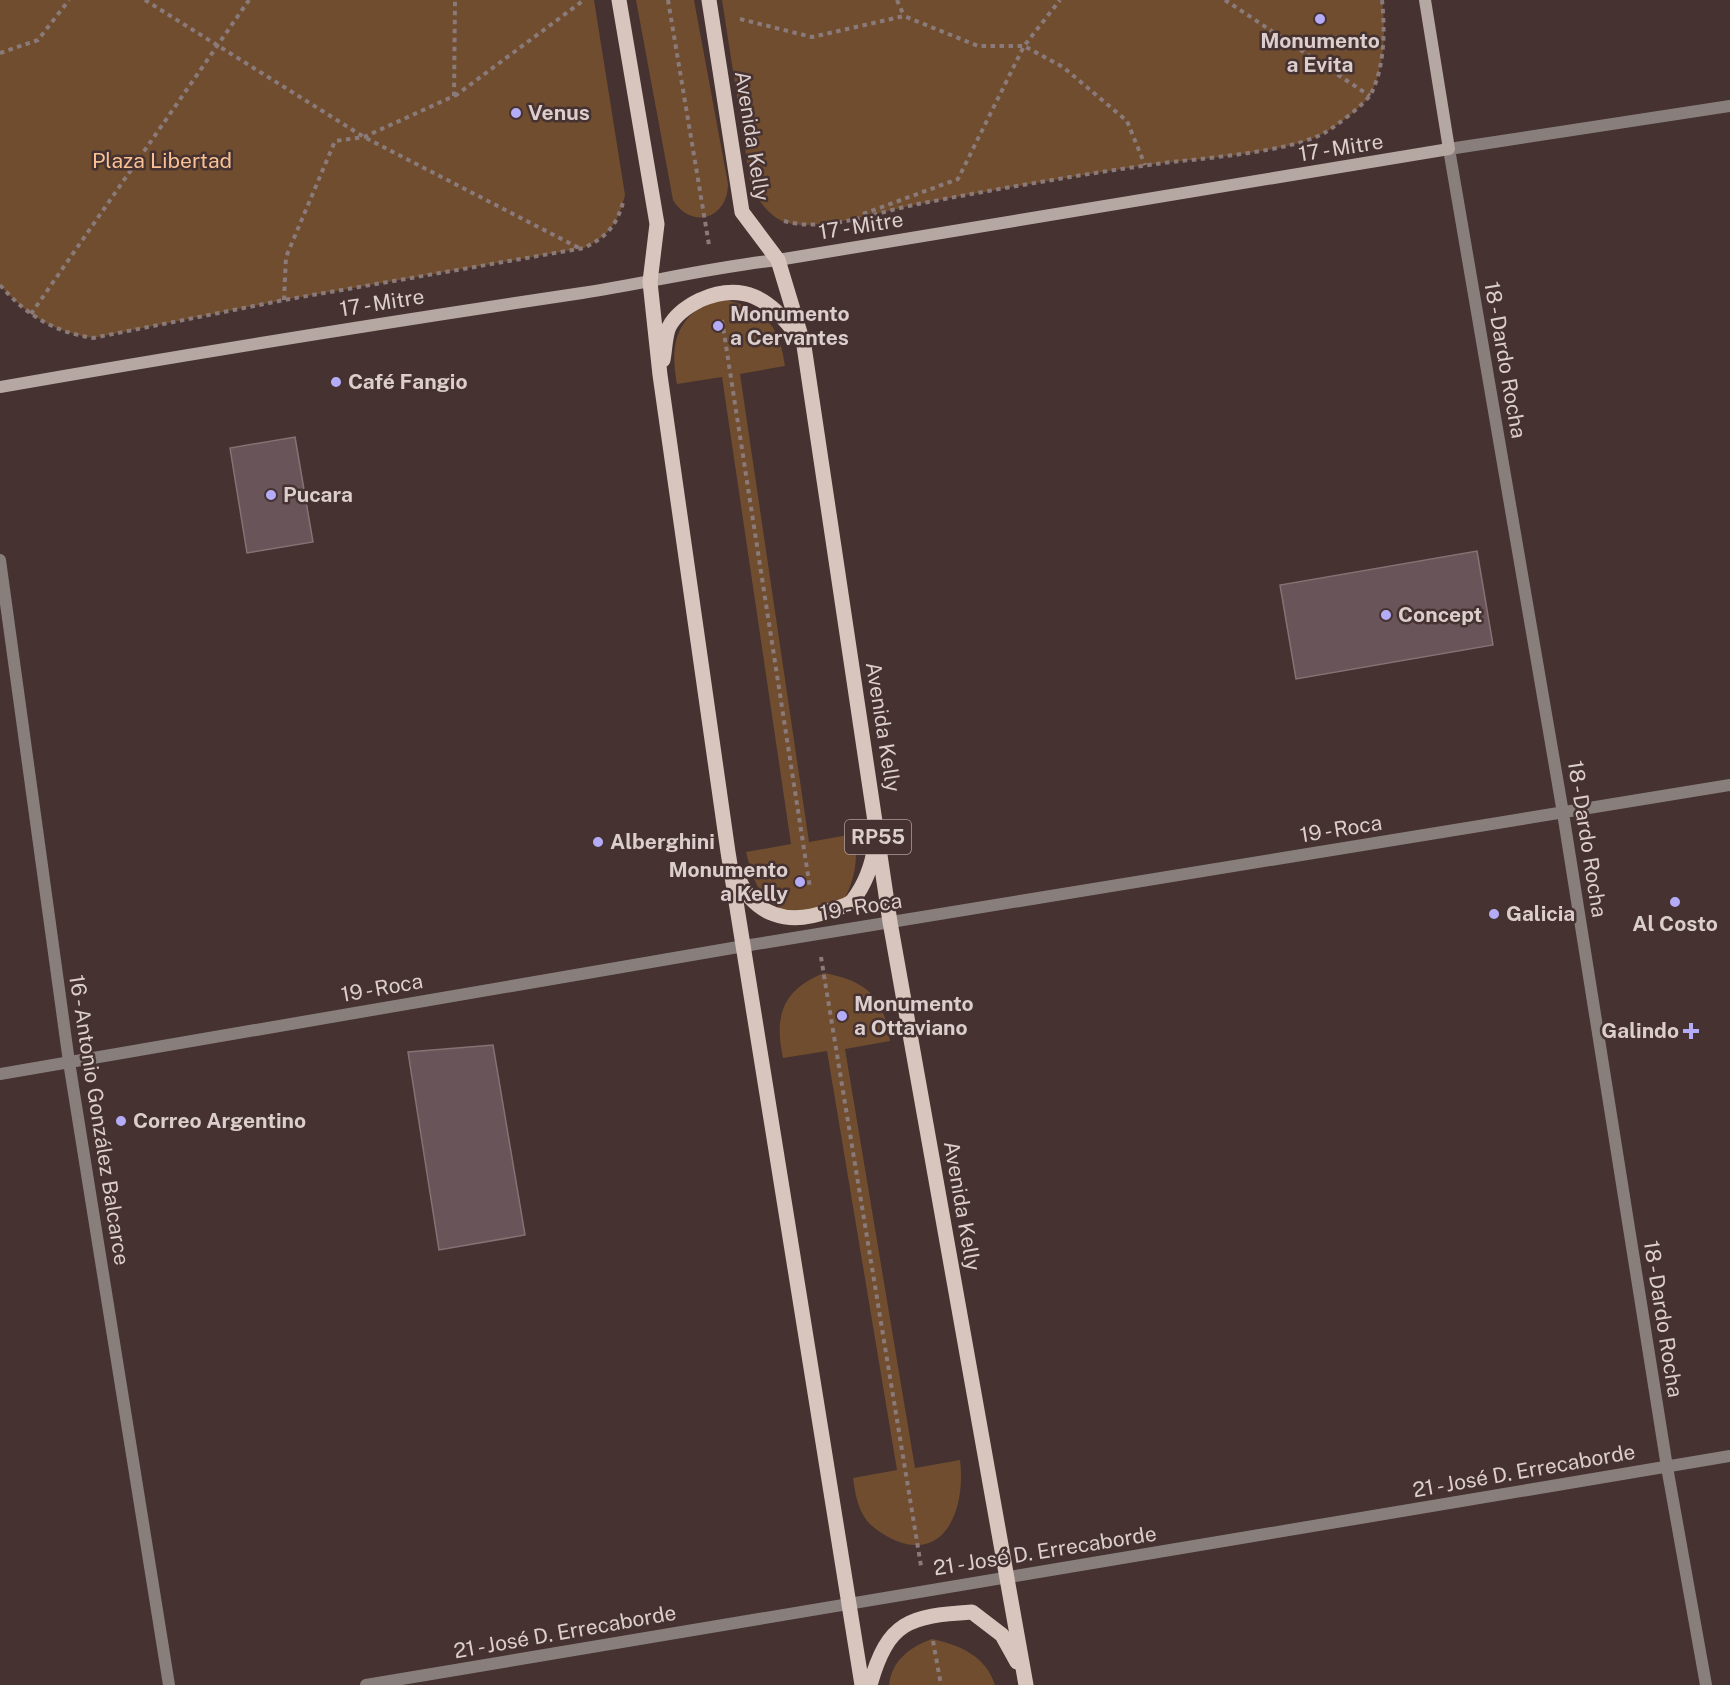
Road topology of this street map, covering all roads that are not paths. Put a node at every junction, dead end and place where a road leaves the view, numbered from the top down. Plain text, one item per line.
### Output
1 (619, 0) edge
2 (710, 0) edge
3 (1425, 0) edge
4 (1730, 106) edge
5 (1449, 149) junction
6 (778, 260) junction
7 (650, 282) junction
8 (804, 346) junction
9 (660, 375) junction
10 (0, 387) edge
11 (0, 560) edge
12 (1730, 785) edge
13 (1563, 813) junction
14 (877, 828) junction
15 (728, 852) junction
16 (890, 922) junction
17 (744, 946) junction
18 (69, 1062) junction
19 (0, 1074) edge
20 (1730, 1456) edge
21 (1667, 1467) junction
22 (1006, 1578) junction
23 (848, 1604) junction
24 (1025, 1680) edge
25 (169, 1685) edge
26 (366, 1685) edge
27 (862, 1685) edge
28 (870, 1685) edge
29 (1706, 1685) edge

1 - 7 main road
2 - 6 main road, Avenida Kelly / RP55
3 - 5 street, 18 - Dardo Rocha
4 - 5 street, 17 - Mitre
5 - 6 street, 17 - Mitre
5 - 13 street, 18 - Dardo Rocha
6 - 7 street, 17 - Mitre
6 - 8 main road, Avenida Kelly / RP55
7 - 9 main road
7 - 10 street, 17 - Mitre
8 - 9 main road
8 - 14 main road, Avenida Kelly / RP55
9 - 15 main road
11 - 18 street, 16 - Antonio González Balcarce
12 - 13 street, 19 - Roca
13 - 16 street, 19 - Roca
13 - 21 street, 18 - Dardo Rocha
14 - 15 main road
14 - 16 main road, Avenida Kelly / RP55
15 - 17 main road
16 - 17 street, 19 - Roca
16 - 22 main road, Avenida Kelly / RP55
17 - 18 street, 19 - Roca
17 - 23 main road
18 - 19 street, 19 - Roca
18 - 25 street, 16 - Antonio González Balcarce
20 - 21 street, 21 - José D. Errecaborde
21 - 22 street, 21 - José D. Errecaborde
21 - 29 street, 18 - Dardo Rocha
22 - 23 street, 21 - José D. Errecaborde
22 - 24 main road, Avenida Kelly / RP55
23 - 26 street, 21 - José D. Errecaborde
23 - 27 main road
24 - 28 main road

